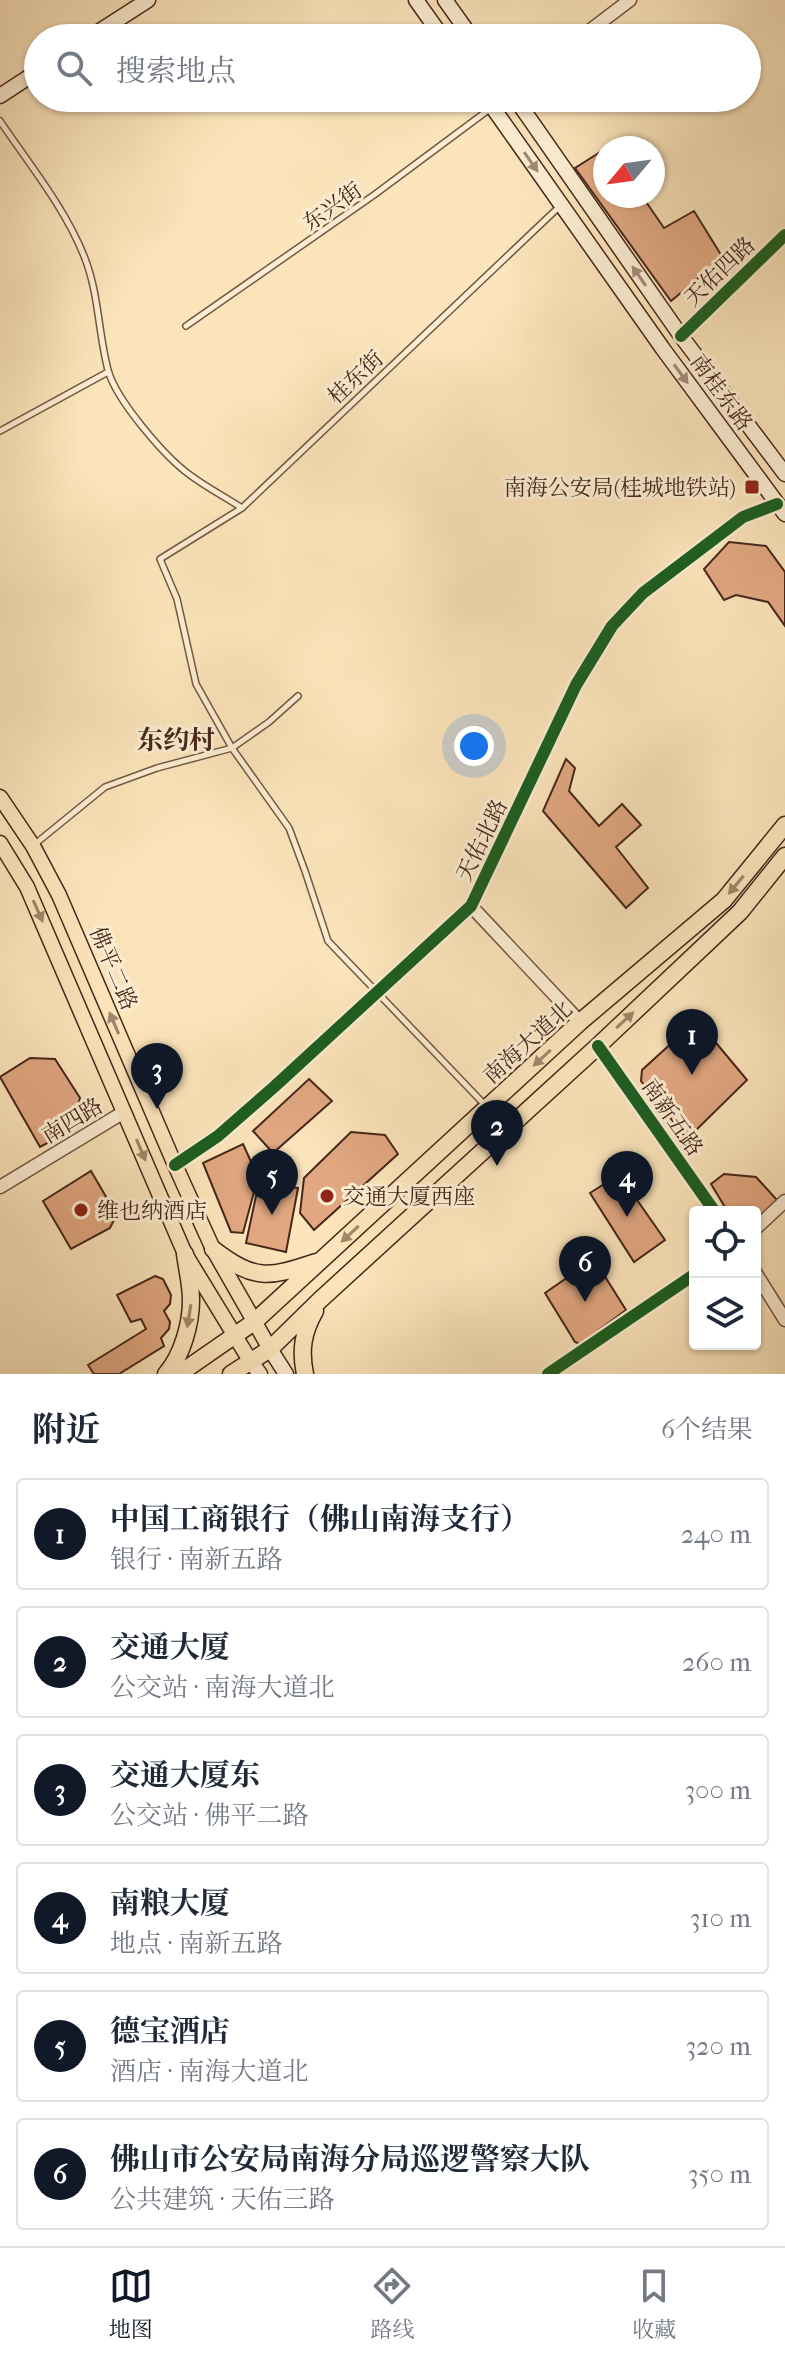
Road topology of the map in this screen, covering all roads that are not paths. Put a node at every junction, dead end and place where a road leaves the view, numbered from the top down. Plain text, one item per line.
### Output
1 (148, 0) edge
2 (416, 0) edge
3 (445, 0) edge
4 (630, 0) edge
5 (111, 24) edge
6 (433, 24) edge
7 (462, 24) edge
8 (598, 24) edge
9 (24, 80) edge
10 (0, 96) edge
11 (478, 112) edge
12 (495, 112) edge
13 (525, 112) edge
14 (0, 121) edge
15 (561, 204) junction
16 (785, 235) edge
17 (186, 326) dead end
18 (681, 336) junction
19 (108, 372) junction
20 (0, 431) edge
21 (785, 474) edge
22 (242, 508) junction
23 (781, 509) edge
24 (298, 696) dead end
25 (232, 748) junction
26 (0, 797) edge
27 (785, 825) edge
28 (0, 843) edge
29 (33, 846) junction
30 (785, 856) edge
31 (471, 906) junction
32 (379, 992) junction
33 (580, 1022) junction
34 (598, 1046) junction
35 (488, 1107) junction
36 (124, 1112) junction
37 (175, 1165) junction
38 (0, 1187) edge
39 (785, 1201) edge
40 (711, 1206) edge
41 (761, 1223) edge
42 (213, 1249) junction
43 (185, 1254) junction
44 (321, 1261) junction
45 (689, 1278) edge
46 (759, 1278) edge
47 (320, 1300) junction
48 (785, 1320) edge
49 (254, 1322) junction
50 (234, 1336) junction
51 (270, 1349) junction
52 (255, 1368) edge
53 (166, 1374) edge
54 (179, 1374) edge
55 (231, 1374) edge
56 (286, 1374) edge
57 (305, 1374) edge
58 (548, 1374) edge

1 - 5 main road
2 - 6 main road
3 - 7 main road
4 - 8 street
9 - 10 main road
11 - 17 lane, 东兴街
12 -> 15 main road, 南桂东路
18 -> 13 main road, 南桂东路
14 - 19 lane
15 - 22 lane, 桂东街
15 -> 23 main road, 南桂东路
16 - 18 street, 天佑四路
18 - 21 main road, 南桂东路
19 - 20 lane
19 - 22 lane
22 - 25 lane, 桂东街
23 - 31 street, 天佑北路
24 - 25 lane
25 - 29 lane
25 - 32 lane
26 - 29 main road, 佛平二路
27 -> 33 highway, 南海大道北
28 -> 36 main road
37 -> 29 main road, 佛平二路
34 -> 30 highway
31 - 32 street, 天佑北路
31 - 33 street
32 - 35 lane
32 - 37 street, 天佑北路
33 -> 35 highway, 南海大道北
34 - 40 street, 南新五路
34 - 47 highway
35 -> 44 highway, 南海大道北
36 - 38 street, 南四路
36 -> 43 main road
37 - 42 main road, 佛平二路
39 - 41 street
42 - 44 highway
42 - 49 main road, 佛平二路
43 - 50 main road
43 -> 53 highway
44 - 49 highway, 南海大道北
45 - 58 street
46 - 48 street
47 - 51 highway
47 - 57 highway
49 - 50 highway, 南海大道北
49 - 51 main road, 佛平二路
50 - 52 main road
50 - 54 highway, 南海大道北
51 - 52 highway
51 - 56 main road, 佛平二路
52 - 55 highway

